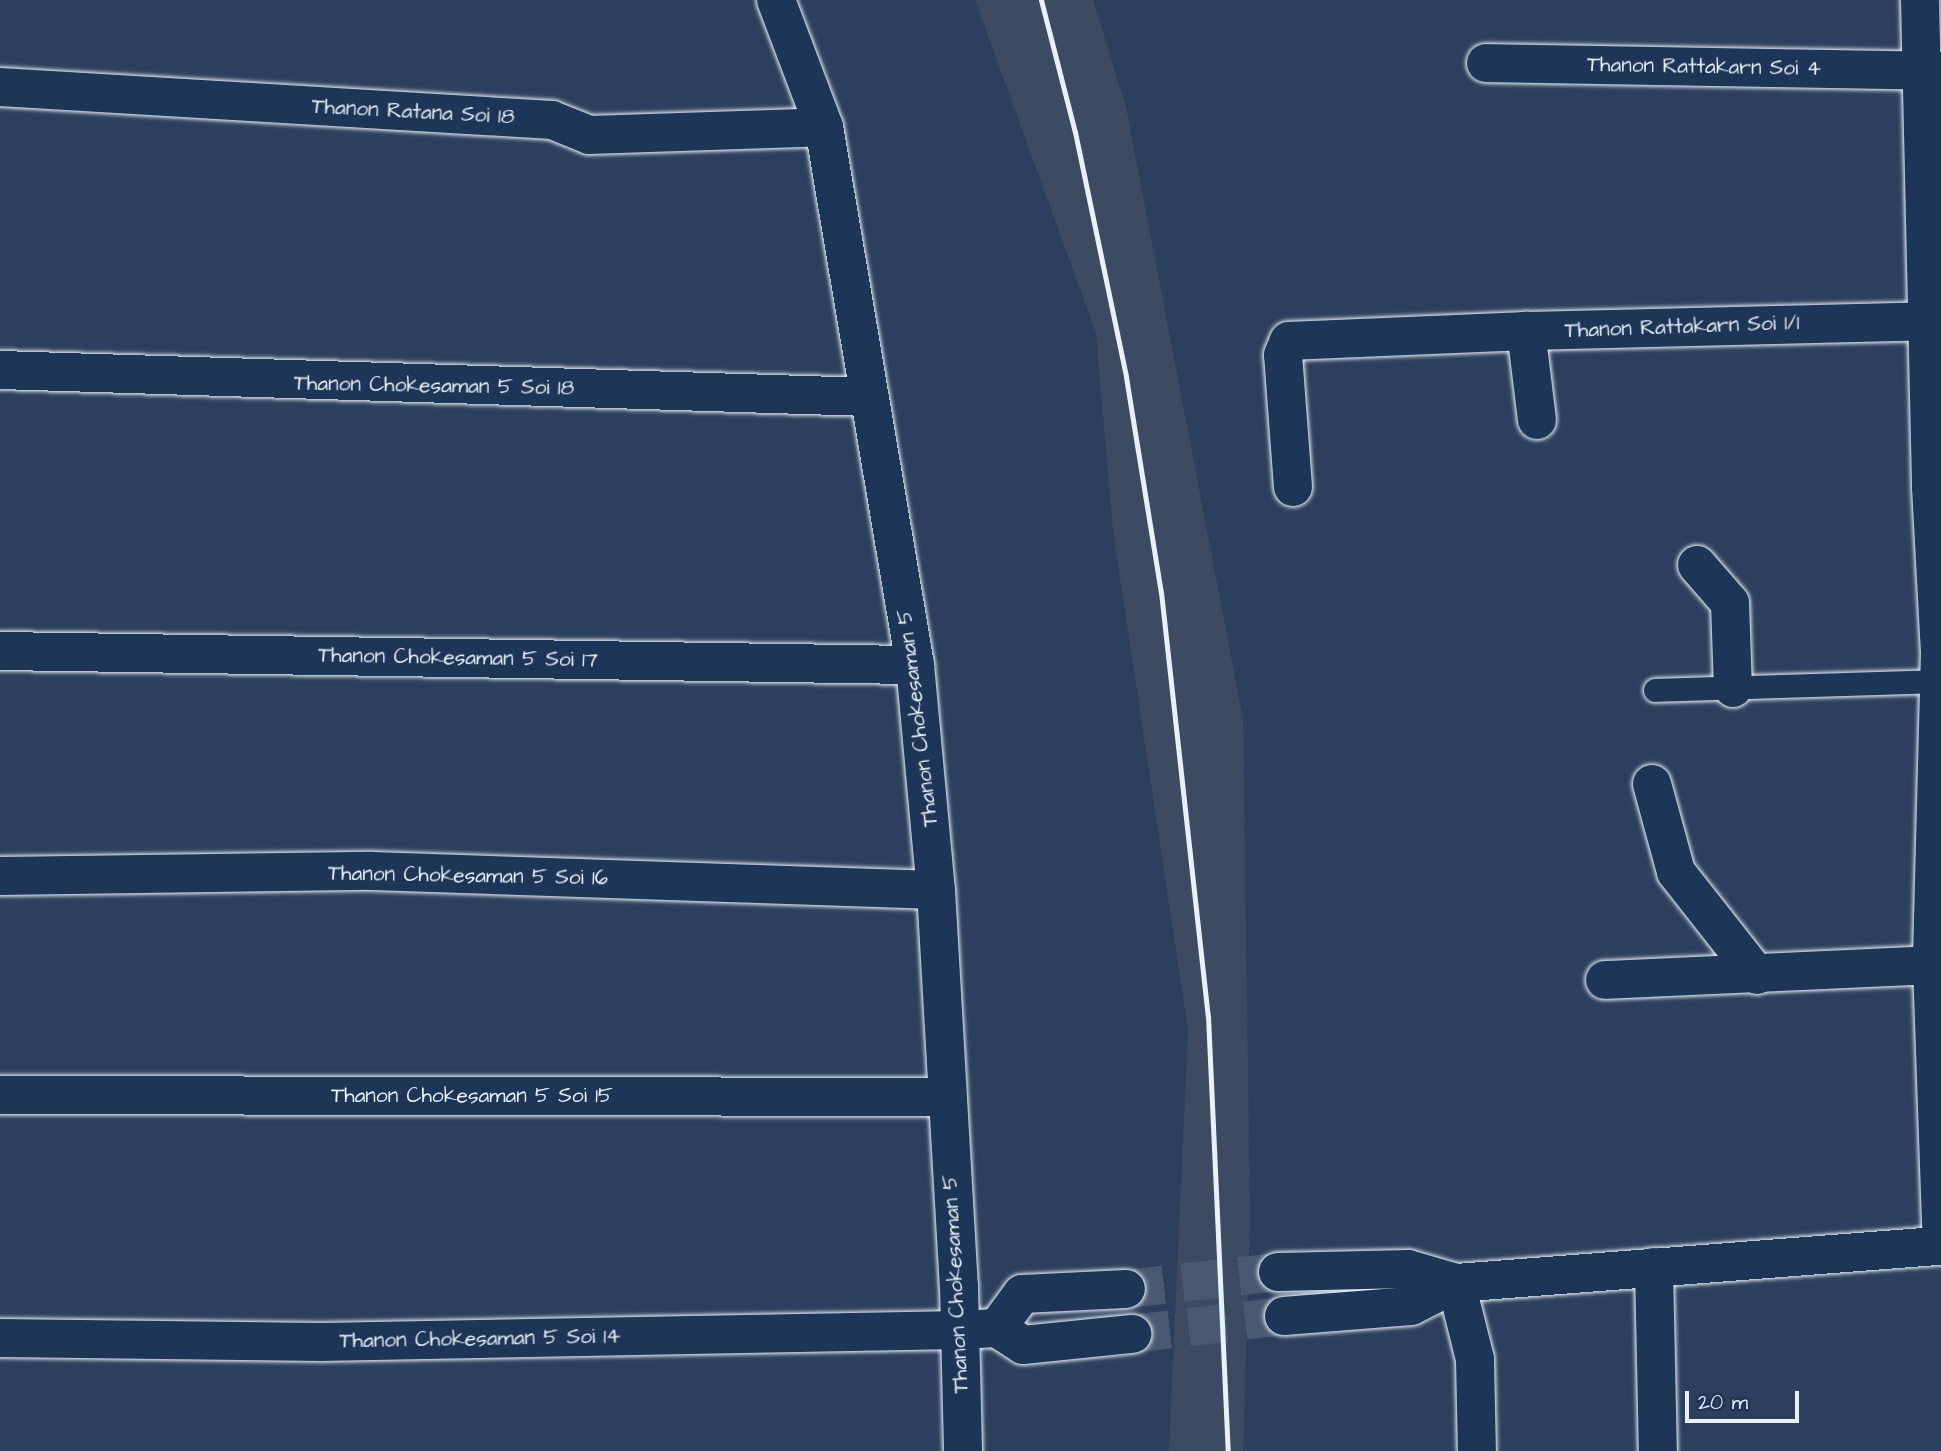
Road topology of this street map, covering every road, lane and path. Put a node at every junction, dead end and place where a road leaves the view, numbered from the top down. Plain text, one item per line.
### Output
1 (776, 0) edge
2 (1920, 0) edge
3 (1486, 63) dead end
4 (1932, 71) edge
5 (0, 87) edge
6 (824, 127) junction
7 (1935, 321) edge
8 (1525, 331) junction
9 (0, 370) edge
10 (867, 397) junction
11 (1537, 420) dead end
12 (1293, 487) dead end
13 (1936, 487) edge
14 (1697, 565) dead end
15 (0, 651) edge
16 (1940, 661) edge
17 (915, 665) junction
18 (1733, 688) junction
19 (1655, 690) dead end
20 (1939, 765) edge
21 (1652, 784) dead end
22 (0, 876) edge
23 (936, 890) junction
24 (1935, 971) edge
25 (1757, 975) junction
26 (1605, 980) dead end
27 (0, 1095) edge
28 (945, 1097) junction
29 (1941, 1224) edge
30 (1941, 1245) edge
31 (1654, 1267) junction
32 (1278, 1272) tunnel mouth
33 (1456, 1283) junction
34 (1126, 1289) tunnel mouth
35 (1284, 1316) tunnel mouth
36 (978, 1329) junction
37 (1132, 1334) tunnel mouth
38 (0, 1338) edge
39 (963, 1451) edge
40 (1477, 1451) edge
41 (1658, 1451) edge

1 - 6 street, Thanon Chokesaman 5
2 - 4 street
3 - 4 street, Thanon Rattakarn Soi 4
4 - 7 street
5 - 6 street, Thanon Ratana Soi 18
6 - 10 street, Thanon Chokesaman 5
7 - 8 street, Thanon Rattakarn Soi 1/1
7 - 13 street
8 - 11 street
8 - 12 street, Thanon Rattakarn Soi 1/1
9 - 10 street, Thanon Chokesaman 5 Soi 18
10 - 17 street, Thanon Chokesaman 5
13 - 16 street
14 - 18 street
15 - 17 street, Thanon Chokesaman 5 Soi 17
16 - 18 lane
16 - 20 street
17 - 23 street, Thanon Chokesaman 5
18 - 19 lane
20 - 24 street
21 - 25 street
22 - 23 street, Thanon Chokesaman 5 Soi 16
23 - 28 street, Thanon Chokesaman 5
24 - 25 street
24 - 29 street
25 - 26 street
27 - 28 street, Thanon Chokesaman 5 Soi 15
28 - 36 street, Thanon Chokesaman 5
30 - 31 street
31 - 33 street
31 - 41 street
32 - 33 street
33 - 35 street
33 - 40 street
34 - 36 street
36 - 37 street
36 - 38 street, Thanon Chokesaman 5 Soi 14
36 - 39 street, Thanon Chokesaman 5

